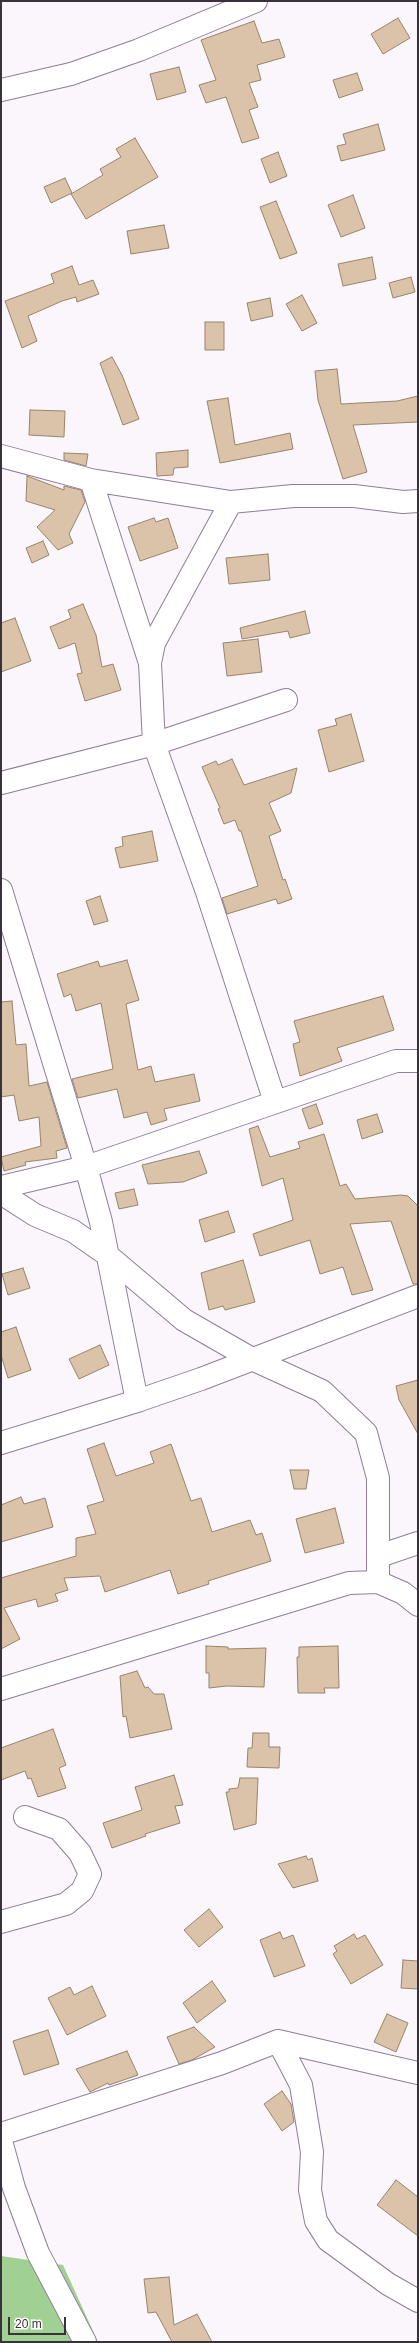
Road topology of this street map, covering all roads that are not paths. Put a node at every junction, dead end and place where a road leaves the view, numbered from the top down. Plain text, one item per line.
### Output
1 (256, 1) edge
2 (1, 90) edge
3 (1, 456) edge
4 (91, 480) junction
5 (418, 501) edge
6 (231, 502) junction
7 (150, 663) junction
8 (286, 700) dead end
9 (154, 744) junction
10 (1, 783) edge
11 (1, 890) edge
12 (418, 1061) edge
13 (275, 1102) junction
14 (86, 1167) junction
15 (1, 1187) edge
16 (1, 1193) edge
17 (106, 1254) junction
18 (418, 1296) edge
19 (252, 1359) junction
20 (137, 1401) junction
21 (1, 1443) edge
22 (418, 1543) edge
23 (379, 1556) junction
24 (378, 1582) junction
25 (418, 1605) edge
26 (1, 1689) edge
27 (25, 1817) dead end
28 (1, 1922) edge
29 (278, 2041) junction
30 (418, 2073) edge
31 (1, 2134) edge
32 (1, 2140) edge
33 (418, 2301) edge
34 (85, 2342) edge

1 - 2 street
3 - 4 street
4 - 6 street
4 - 7 street
5 - 6 street
6 - 7 street
7 - 9 street
8 - 9 street
9 - 10 street
9 - 13 street
11 - 14 street
12 - 13 street
13 - 14 street
14 - 15 street
14 - 17 street
16 - 17 street
17 - 19 street
17 - 20 street
18 - 19 street
19 - 20 street
19 - 23 street
20 - 21 street
22 - 23 street
23 - 24 street
24 - 25 street
24 - 26 street
27 - 28 street
29 - 30 street
29 - 31 street
29 - 33 street
32 - 34 street

